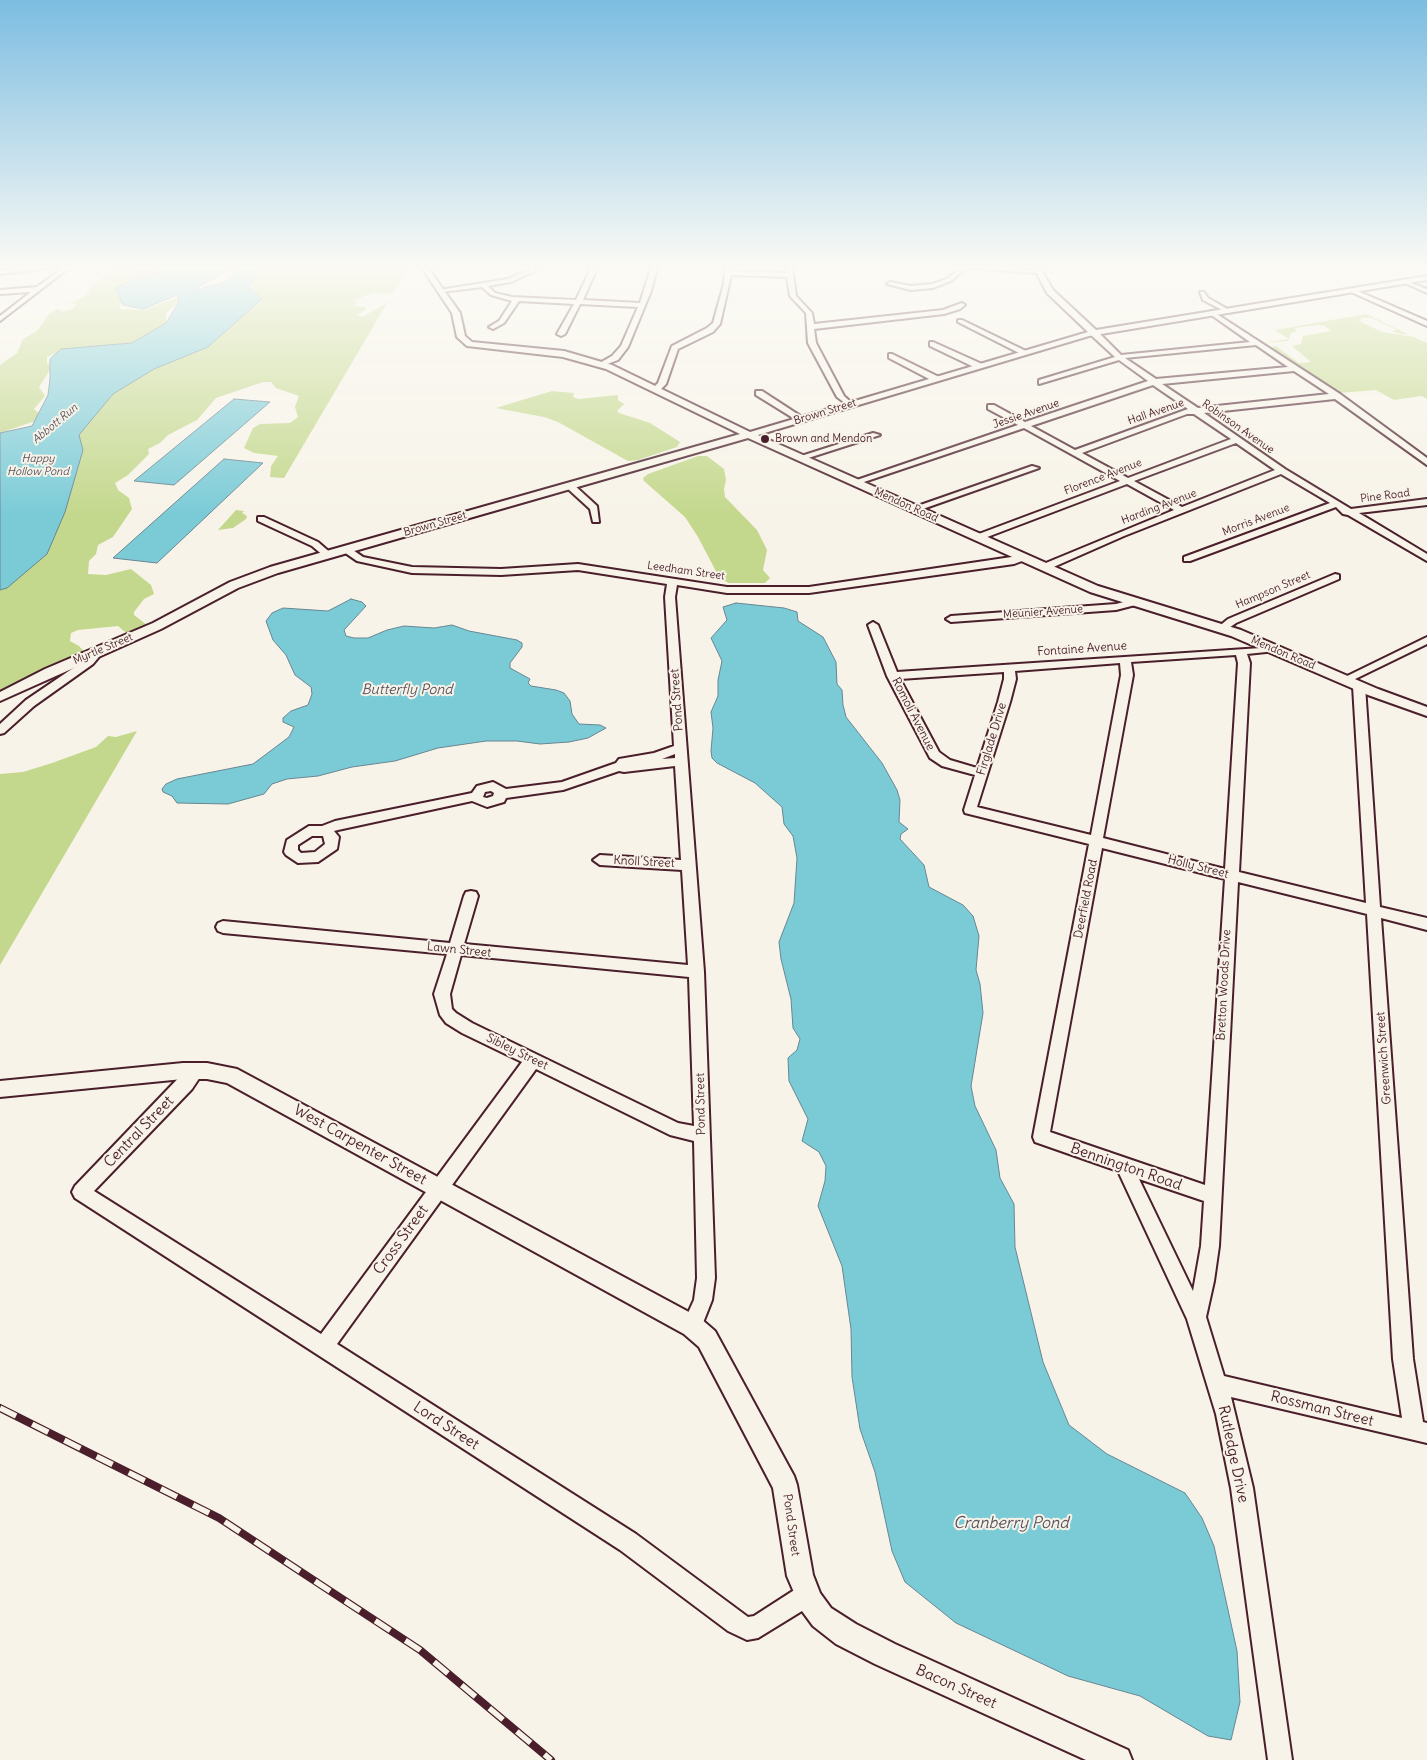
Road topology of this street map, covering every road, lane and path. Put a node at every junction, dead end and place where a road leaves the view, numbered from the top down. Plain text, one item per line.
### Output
1 (524, 350) edge
2 (621, 350) edge
3 (674, 350) edge
4 (816, 350) edge
5 (946, 350) edge
6 (1020, 350) edge
7 (1031, 350) edge
8 (1112, 350) edge
9 (1188, 350) edge
10 (1270, 350) edge
11 (1024, 352) junction
12 (892, 356) dead end
13 (1120, 358) junction
14 (602, 364) junction
15 (979, 366) junction
16 (1296, 368) junction
17 (936, 379) junction
18 (1042, 382) dead end
19 (1154, 382) junction
20 (656, 389) junction
21 (759, 393) dead end
22 (1337, 396) junction
23 (850, 405) junction
24 (990, 407) dead end
25 (1194, 411) junction
26 (801, 419) junction
27 (1024, 426) junction
28 (876, 434) dead end
29 (749, 435) junction
30 (1236, 440) junction
31 (1074, 453) junction
32 (799, 458) junction
33 (1427, 462) edge
34 (1035, 468) dead end
35 (1282, 471) junction
36 (1127, 480) junction
37 (854, 482) junction
38 (570, 486) junction
39 (1427, 502) edge
40 (1334, 505) junction
41 (914, 509) junction
42 (1182, 511) junction
43 (1346, 512) junction
44 (261, 519) dead end
45 (596, 520) dead end
46 (979, 537) junction
47 (347, 550) junction
48 (328, 555) junction
49 (1025, 558) junction
50 (1427, 558) edge
51 (1187, 559) dead end
52 (1045, 567) junction
53 (1335, 577) dead end
54 (672, 583) junction
55 (205, 600) joint
56 (1135, 602) junction
57 (951, 619) dead end
58 (873, 625) dead end
59 (1222, 628) junction
60 (1427, 640) edge
61 (1272, 649) junction
62 (97, 652) junction
63 (1241, 652) junction
64 (1125, 660) junction
65 (1009, 668) junction
66 (893, 676) junction
67 (1352, 683) junction
68 (0, 697) edge
69 (1427, 712) edge
70 (0, 730) edge
71 (681, 754) junction
72 (981, 773) junction
73 (970, 810) joint
74 (323, 830) dead end
75 (1096, 842) junction
76 (600, 860) dead end
77 (689, 865) junction
78 (1231, 875) junction
79 (470, 896) dead end
80 (1374, 911) junction
81 (1427, 924) edge
82 (222, 927) dead end
83 (455, 950) junction
84 (697, 972) junction
85 (533, 1060) junction
86 (196, 1071) junction
87 (0, 1088) edge
88 (702, 1135) junction
89 (1041, 1138) joint
90 (1124, 1166) junction
91 (439, 1189) junction
92 (81, 1192) joint
93 (1212, 1196) junction
94 (1196, 1316) junction
95 (692, 1326) junction
96 (323, 1347) junction
97 (1218, 1384) junction
98 (1420, 1432) edge
99 (807, 1595) junction
100 (1118, 1760) edge
101 (1280, 1760) edge

1 - 14 street, Mendon Road
2 - 14 street
3 - 20 street
4 - 23 street
5 - 15 street
6 - 11 street
7 - 11 street, Brown Street
8 - 13 street, Robinson Avenue
9 - 13 street
10 - 16 street
11 - 15 street, Brown Street
12 - 17 street
13 - 18 street
13 - 19 street, Robinson Avenue
14 - 20 street, Mendon Road
15 - 17 street, Brown Street
16 - 19 street, Jessie Avenue
16 - 22 street
17 - 23 street, Brown Street
19 - 25 street, Robinson Avenue
19 - 27 street, Jessie Avenue
20 - 29 street, Mendon Road
21 - 26 street
22 - 25 street, Hall Avenue
22 - 33 street
23 - 26 street, Brown Street
24 - 27 street
25 - 30 street, Robinson Avenue
25 - 31 street, Hall Avenue
26 - 29 street, Brown Street
27 - 31 street
27 - 37 street, Jessie Avenue
28 - 32 street
29 - 32 street, Mendon Road
29 - 38 street, Brown Street
30 - 35 street, Robinson Avenue
30 - 36 street, Florence Avenue
31 - 36 street
32 - 37 street, Mendon Road
34 - 41 street
35 - 40 street, Robinson Avenue
35 - 42 street, Harding Avenue
36 - 42 street
36 - 46 street, Florence Avenue
37 - 41 street, Mendon Road
38 - 45 street
38 - 47 street, Brown Street
39 - 43 street, Pine Road
40 - 43 street, Robinson Avenue
40 - 51 street, Morris Avenue
41 - 46 street, Mendon Road
42 - 52 street, Harding Avenue
43 - 50 street, Robinson Avenue
44 - 48 street
46 - 49 street, Mendon Road
47 - 48 street, Brown Street
47 - 54 street, Leedham Street
48 - 55 street, Brown Street
49 - 52 street, Mendon Road
49 - 54 street, Leedham Street
52 - 56 street, Mendon Road
53 - 59 street, Hampson Street
54 - 71 street, Pond Street
55 - 62 street, Myrtle Street
56 - 57 street, Meunier Avenue
56 - 59 street, Mendon Road
58 - 66 street, Romoli Avenue
59 - 61 street, Mendon Road
60 - 67 street
61 - 63 street, Fontaine Avenue
61 - 67 street, Mendon Road
62 - 68 street, Myrtle Street
62 - 70 street
63 - 64 street, Fontaine Avenue
63 - 78 street, Bretton Woods Drive
64 - 65 street, Fontaine Avenue
64 - 75 street, Deerfield Road
65 - 66 street, Fontaine Avenue
65 - 72 street, Firglade Drive
66 - 72 street, Romoli Avenue
67 - 69 street, Mendon Road
67 - 80 street, Greenwich Street
71 - 74 street
71 - 77 street, Pond Street
72 - 73 street, Firglade Drive
73 - 75 street, Holly Street
75 - 78 street, Holly Street
75 - 89 street, Deerfield Road
76 - 77 street, Knoll Street
77 - 84 street, Pond Street
78 - 80 street, Holly Street
78 - 93 street, Bretton Woods Drive
79 - 83 street, Sibley Street
80 - 81 street, Holly Street
80 - 98 street, Greenwich Street
82 - 83 street, Lawn Street
83 - 84 street, Lawn Street
83 - 85 street, Sibley Street
84 - 88 street, Pond Street
85 - 88 street, Sibley Street
85 - 91 street, Cross Street
86 - 87 street, West Carpenter Street
86 - 91 street, West Carpenter Street
86 - 92 street, Central Street
88 - 95 street, Pond Street
89 - 90 street, Bennington Road
90 - 93 street, Bennington Road
90 - 94 street, Rutledge Drive
91 - 95 street, West Carpenter Street
91 - 96 street, Cross Street
92 - 96 street, Lord Street
93 - 94 street, Bretton Woods Drive
94 - 97 street, Rutledge Drive
95 - 99 street, Pond Street
96 - 99 street, Lord Street
97 - 98 street, Rossman Street
97 - 101 street, Rutledge Drive
99 - 100 street, Bacon Street

